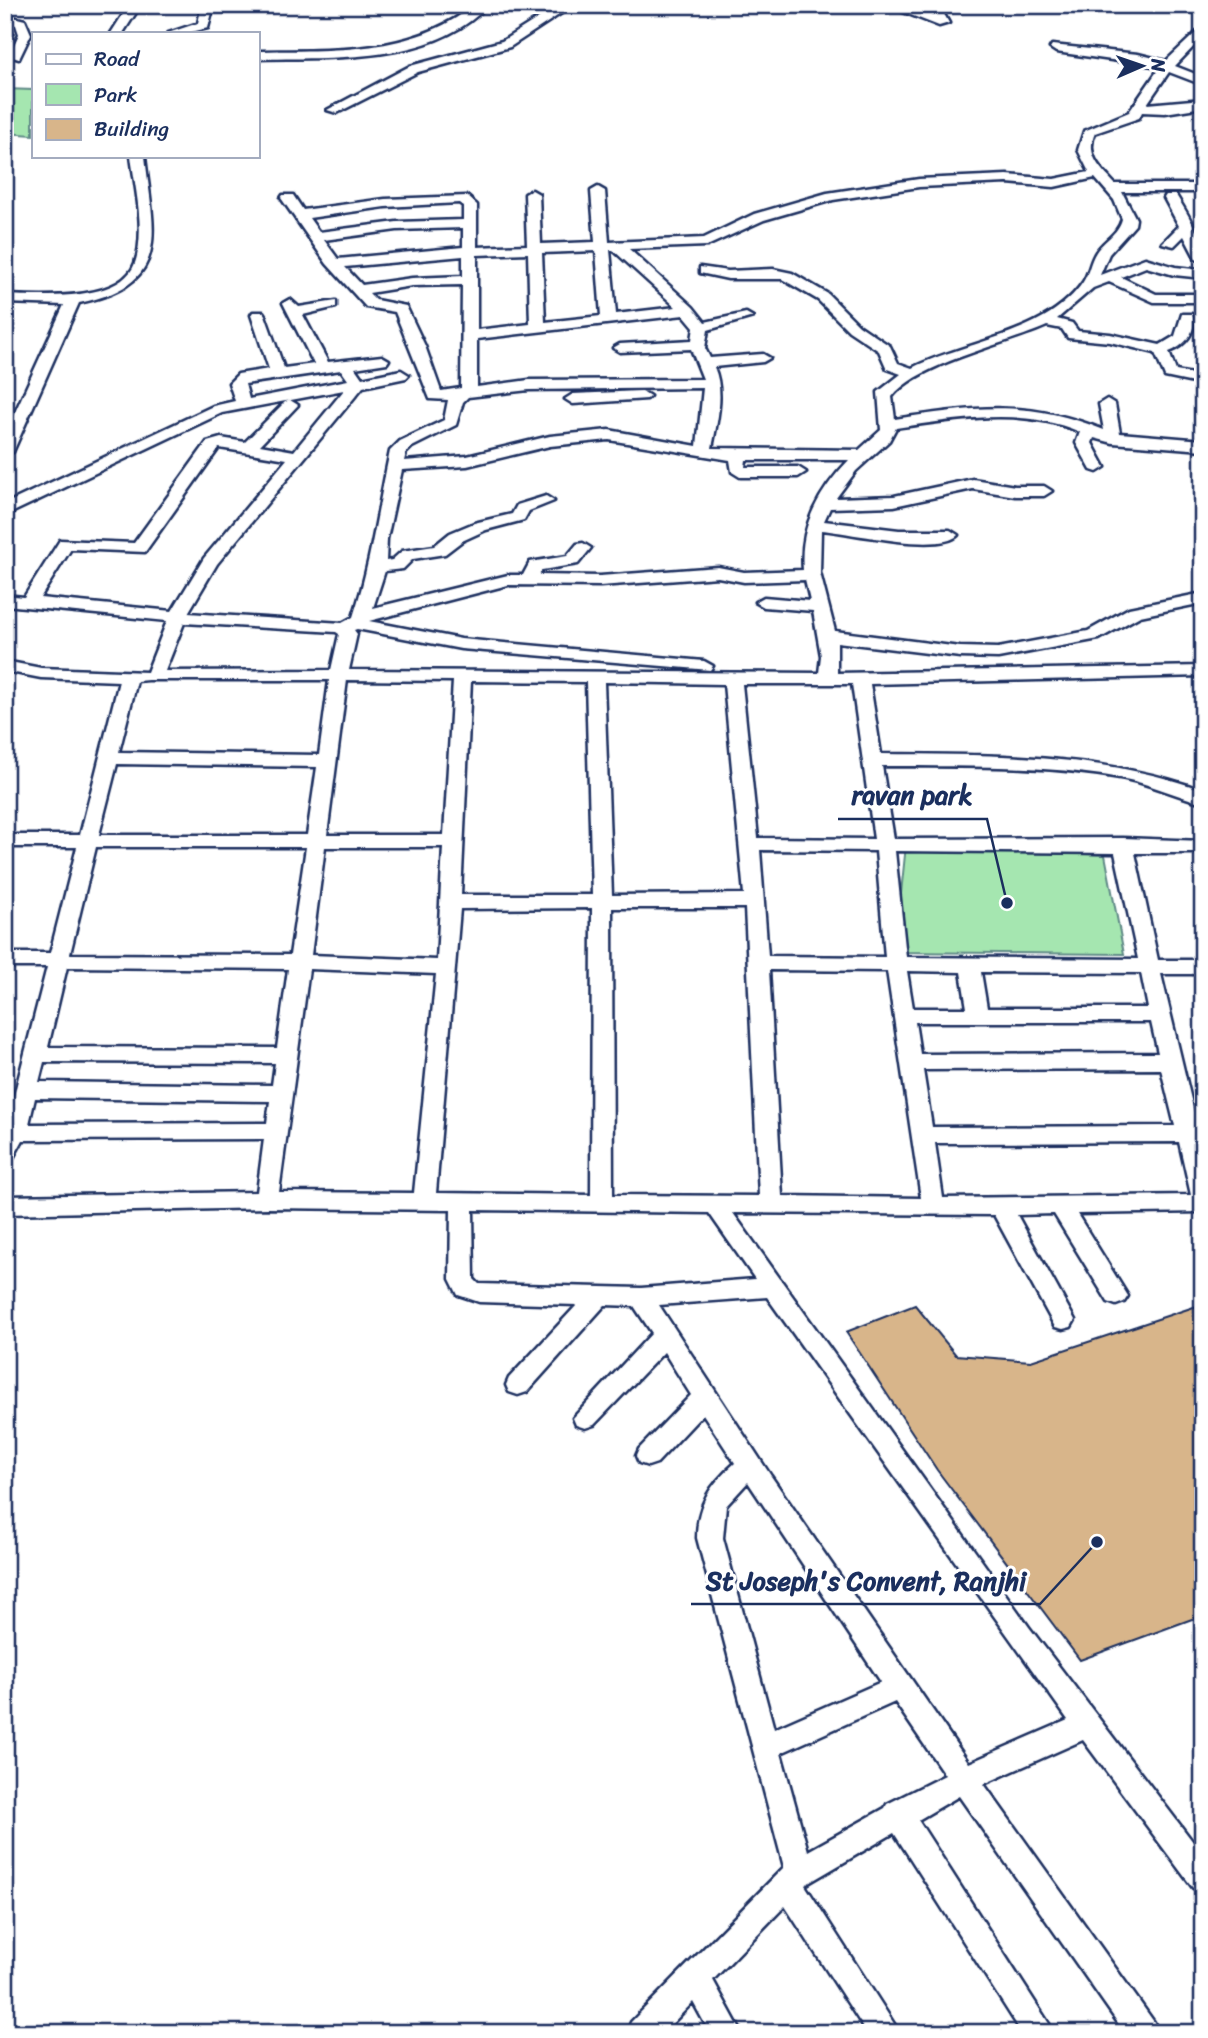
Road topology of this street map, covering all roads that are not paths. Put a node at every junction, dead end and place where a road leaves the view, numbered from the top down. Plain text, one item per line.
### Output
1 (135, 5) edge
2 (208, 5) edge
3 (482, 5) edge
4 (568, 5) edge
5 (891, 5) edge
6 (933, 5) edge
7 (5, 19) edge
8 (1203, 30) edge
9 (118, 32) edge
10 (178, 32) edge
11 (1056, 48) dead end
12 (259, 55) edge
13 (10, 56) edge
14 (32, 56) edge
15 (1168, 66) junction
16 (1203, 81) edge
17 (1203, 103) edge
18 (1140, 108) junction
19 (333, 110) dead end
20 (138, 158) edge
21 (1096, 174) junction
22 (598, 191) dead end
23 (532, 194) dead end
24 (1115, 194) junction
25 (1202, 194) edge
26 (288, 198) dead end
27 (1171, 198) junction
28 (299, 215) junction
29 (469, 224) junction
30 (1186, 226) junction
31 (315, 237) junction
32 (1169, 243) dead end
33 (610, 246) junction
34 (534, 248) junction
35 (468, 251) junction
36 (1203, 259) edge
37 (335, 264) junction
38 (705, 270) dead end
39 (1203, 274) edge
40 (1109, 276) junction
41 (469, 280) junction
42 (1088, 285) junction
43 (358, 290) junction
44 (1203, 298) edge
45 (5, 299) edge
46 (73, 301) junction
47 (331, 304) dead end
48 (688, 310) junction
49 (258, 314) dead end
50 (746, 317) dead end
51 (1187, 317) dead end
52 (609, 319) junction
53 (1046, 321) junction
54 (701, 327) junction
55 (538, 328) junction
56 (470, 335) junction
57 (698, 344) junction
58 (621, 348) dead end
59 (1161, 350) junction
60 (763, 358) dead end
61 (382, 360) dead end
62 (705, 363) junction
63 (345, 365) junction
64 (324, 369) junction
65 (592, 370) dead end
66 (278, 373) junction
67 (915, 373) junction
68 (401, 375) dead end
69 (1203, 381) edge
70 (358, 383) junction
71 (580, 383) junction
72 (711, 389) junction
73 (464, 394) junction
74 (573, 399) dead end
75 (243, 403) junction
76 (1107, 404) dead end
77 (290, 405) dead end
78 (890, 424) junction
79 (1088, 432) junction
80 (1113, 438) junction
81 (1203, 445) edge
82 (248, 448) junction
83 (5, 452) edge
84 (704, 452) junction
85 (863, 454) junction
86 (297, 456) junction
87 (738, 456) junction
88 (396, 466) junction
89 (1097, 467) dead end
90 (798, 472) dead end
91 (1044, 491) dead end
92 (546, 501) dead end
93 (825, 503) junction
94 (5, 510) edge
95 (814, 525) junction
96 (950, 535) dead end
97 (583, 548) dead end
98 (378, 566) junction
99 (811, 575) junction
100 (528, 579) junction
101 (1203, 598) edge
102 (5, 600) edge
103 (29, 602) junction
104 (765, 602) dead end
105 (822, 607) junction
106 (177, 617) junction
107 (355, 623) junction
108 (829, 636) junction
109 (5, 666) edge
110 (1203, 671) edge
111 (339, 675) junction
112 (462, 675) junction
113 (129, 676) junction
114 (154, 676) junction
115 (595, 678) junction
116 (733, 678) junction
117 (796, 678) junction
118 (828, 678) junction
119 (860, 678) junction
120 (108, 758) junction
121 (873, 760) junction
122 (326, 761) junction
123 (1203, 797) edge
124 (5, 841) edge
125 (88, 841) junction
126 (318, 841) junction
127 (455, 841) junction
128 (749, 844) junction
129 (885, 845) junction
130 (1123, 845) junction
131 (1203, 847) edge
132 (755, 901) junction
133 (451, 902) junction
134 (602, 902) junction
135 (5, 960) edge
136 (58, 960) junction
137 (302, 962) junction
138 (759, 963) junction
139 (896, 965) junction
140 (970, 965) junction
141 (447, 967) junction
142 (1151, 967) junction
143 (1203, 967) edge
144 (978, 1014) junction
145 (904, 1015) junction
146 (1160, 1015) junction
147 (35, 1054) junction
148 (289, 1056) junction
149 (1170, 1061) junction
150 (912, 1062) junction
151 (26, 1090) junction
152 (284, 1093) junction
153 (278, 1131) junction
154 (16, 1132) junction
155 (1187, 1134) junction
156 (922, 1135) junction
157 (5, 1152) edge
158 (1203, 1196) edge
159 (267, 1200) junction
160 (424, 1202) junction
161 (462, 1203) junction
162 (715, 1203) junction
163 (771, 1203) junction
164 (1203, 1203) edge
165 (602, 1204) junction
166 (5, 1205) edge
167 (933, 1205) junction
168 (1001, 1207) junction
169 (1060, 1207) junction
170 (775, 1287) junction
171 (599, 1296) junction
172 (1116, 1296) dead end
173 (641, 1297) junction
174 (1063, 1320) dead end
175 (665, 1335) junction
176 (518, 1385) dead end
177 (704, 1397) junction
178 (585, 1418) dead end
179 (648, 1456) dead end
180 (750, 1465) junction
181 (902, 1686) junction
182 (1089, 1724) junction
183 (767, 1746) junction
184 (962, 1780) junction
185 (897, 1813) junction
186 (793, 1877) junction
187 (1203, 1878) edge
188 (696, 1979) junction
189 (642, 2033) edge
190 (727, 2033) edge
191 (885, 2033) edge
192 (1041, 2033) edge
193 (1143, 2033) edge

1 - 9 street
2 - 10 street
3 - 12 street
4 - 19 street
5 - 6 street
7 - 13 street
8 - 15 street
11 - 15 street
13 - 14 street
15 - 16 street
15 - 18 street
17 - 18 street
18 - 21 street
20 - 46 street
21 - 24 street
21 - 33 street
22 - 33 street
23 - 34 street
24 - 25 street
24 - 27 street
24 - 42 street
25 - 27 street
26 - 28 street
27 - 30 street
28 - 29 street
28 - 31 street
29 - 31 street
29 - 35 street
30 - 32 street
30 - 36 street
31 - 37 street
33 - 34 street
33 - 48 street
33 - 52 street
34 - 35 street
34 - 55 street
35 - 37 street
35 - 41 street
37 - 43 street
38 - 67 street
39 - 40 street
40 - 42 street
40 - 44 street
41 - 43 street
41 - 56 street
42 - 53 street
43 - 73 street
45 - 46 street
46 - 83 street
47 - 64 street
48 - 52 street
48 - 54 street
49 - 66 street
50 - 54 street
51 - 59 street
52 - 55 street
53 - 59 street
53 - 67 street
54 - 57 street
55 - 56 street
56 - 73 street
57 - 58 street
57 - 62 street
59 - 69 street
60 - 62 street
61 - 63 street
62 - 72 street
63 - 64 street
63 - 70 street
64 - 66 street
65 - 71 street
66 - 75 street
67 - 78 street
68 - 70 street
70 - 75 street
70 - 86 street
71 - 72 street
71 - 73 street
72 - 74 street
72 - 84 street
73 - 88 street
75 - 94 street
76 - 80 street
77 - 82 street
78 - 79 street
78 - 85 street
79 - 80 street
79 - 89 street
80 - 81 street
82 - 86 street
82 - 103 street
84 - 87 street
84 - 88 street
85 - 87 street
85 - 93 street
86 - 106 street
87 - 90 street
88 - 98 street
91 - 93 street
92 - 98 street
93 - 95 street
95 - 96 street
95 - 99 street
97 - 100 street
98 - 107 street
99 - 100 street
99 - 105 street
100 - 107 street
101 - 108 street
102 - 103 street
103 - 106 street
104 - 105 street
105 - 108 street
106 - 107 street
106 - 114 street
107 - 111 street
107 - 117 street
108 - 118 street
109 - 113 street
110 - 119 street
111 - 112 street
111 - 114 street
111 - 122 street
112 - 115 street
112 - 127 street
113 - 114 street
113 - 120 street
115 - 116 street
115 - 134 street
116 - 117 street
116 - 128 street
117 - 118 street
118 - 119 street
119 - 121 street
120 - 122 street
120 - 125 street
121 - 123 street
121 - 129 street
122 - 126 street
124 - 125 street
125 - 126 street
125 - 136 street
126 - 127 street
126 - 137 street
127 - 133 street
128 - 129 street
128 - 132 street
129 - 130 street
129 - 139 street
130 - 131 street
130 - 142 street
132 - 134 street
132 - 138 street
133 - 134 street
133 - 141 street
134 - 165 street
135 - 136 street
136 - 137 street
136 - 147 street
137 - 141 street
137 - 148 street
138 - 139 street
138 - 163 street
139 - 140 street
139 - 145 street
140 - 142 street
140 - 144 street
141 - 160 street
142 - 143 street
142 - 146 street
144 - 145 street
144 - 146 street
145 - 150 street
146 - 149 street
147 - 148 street
147 - 151 street
148 - 152 street
149 - 150 street
149 - 155 street
150 - 156 street
151 - 152 street
151 - 154 street
152 - 153 street
153 - 154 street
153 - 159 street
154 - 157 street
155 - 156 street
155 - 158 street
156 - 167 street
159 - 160 street
159 - 166 street
160 - 161 street
161 - 165 street
161 - 171 street
162 - 163 street
162 - 165 street
162 - 170 street
163 - 167 street
164 - 169 street
167 - 168 street
168 - 169 street
168 - 174 street
169 - 172 street
170 - 173 street
170 - 182 street
171 - 173 street
171 - 176 street
173 - 175 street
175 - 177 street
175 - 178 street
177 - 179 street
177 - 180 street
180 - 181 street
180 - 183 street
181 - 183 street
181 - 184 street
182 - 184 street
182 - 187 street
183 - 186 street
184 - 185 street
184 - 193 street
185 - 186 street
185 - 192 street
186 - 188 street
186 - 191 street
188 - 189 street
188 - 190 street

